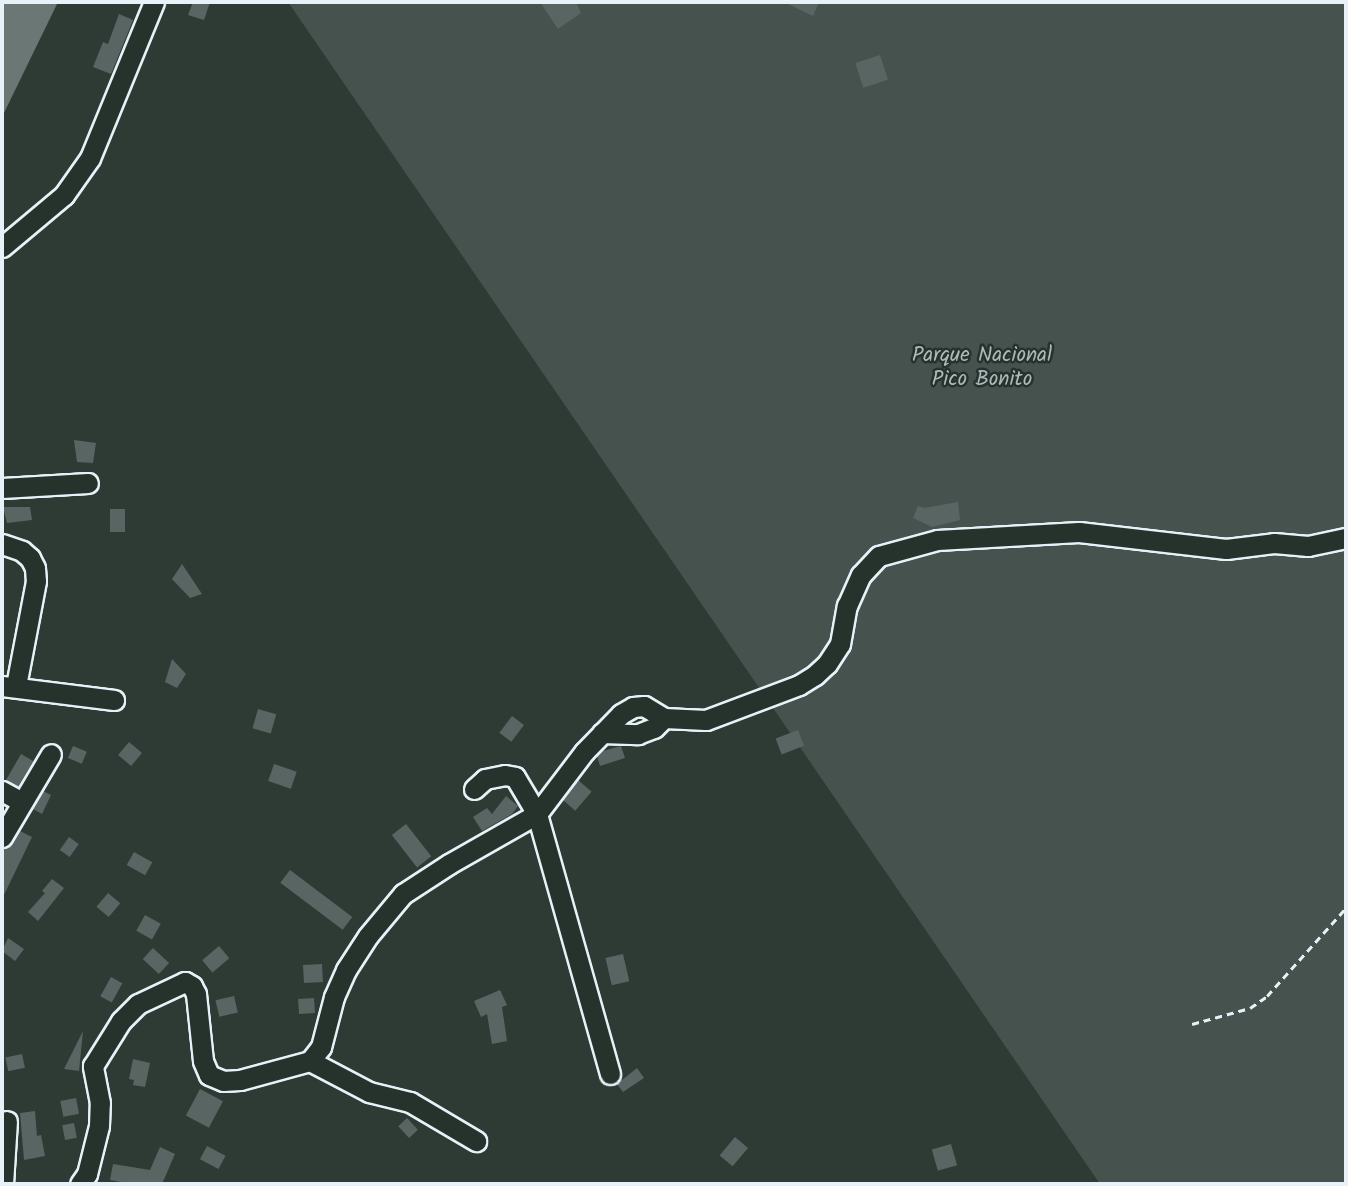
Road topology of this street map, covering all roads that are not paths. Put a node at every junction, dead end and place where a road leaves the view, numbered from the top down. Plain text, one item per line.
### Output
1 (154, 2) edge
2 (2, 247) edge
3 (88, 483) dead end
4 (2, 488) edge
5 (1346, 538) edge
6 (2, 544) edge
7 (9, 686) edge
8 (114, 701) dead end
9 (664, 718) junction
10 (602, 733) junction
11 (51, 754) dead end
12 (474, 789) dead end
13 (2, 792) edge
14 (22, 802) junction
15 (537, 814) junction
16 (2, 837) edge
17 (310, 1060) junction
18 (610, 1074) dead end
19 (7, 1121) dead end
20 (476, 1140) dead end
21 (3, 1184) edge
22 (80, 1184) edge

1 - 2 street
3 - 4 street
5 - 9 street
6 - 7 street
7 - 8 street
9 - 10 street
9 - 10 street
10 - 15 street
11 - 14 street
12 - 15 street
13 - 14 street
14 - 16 street
15 - 17 street
15 - 18 street
17 - 20 street
17 - 22 street
19 - 21 street

